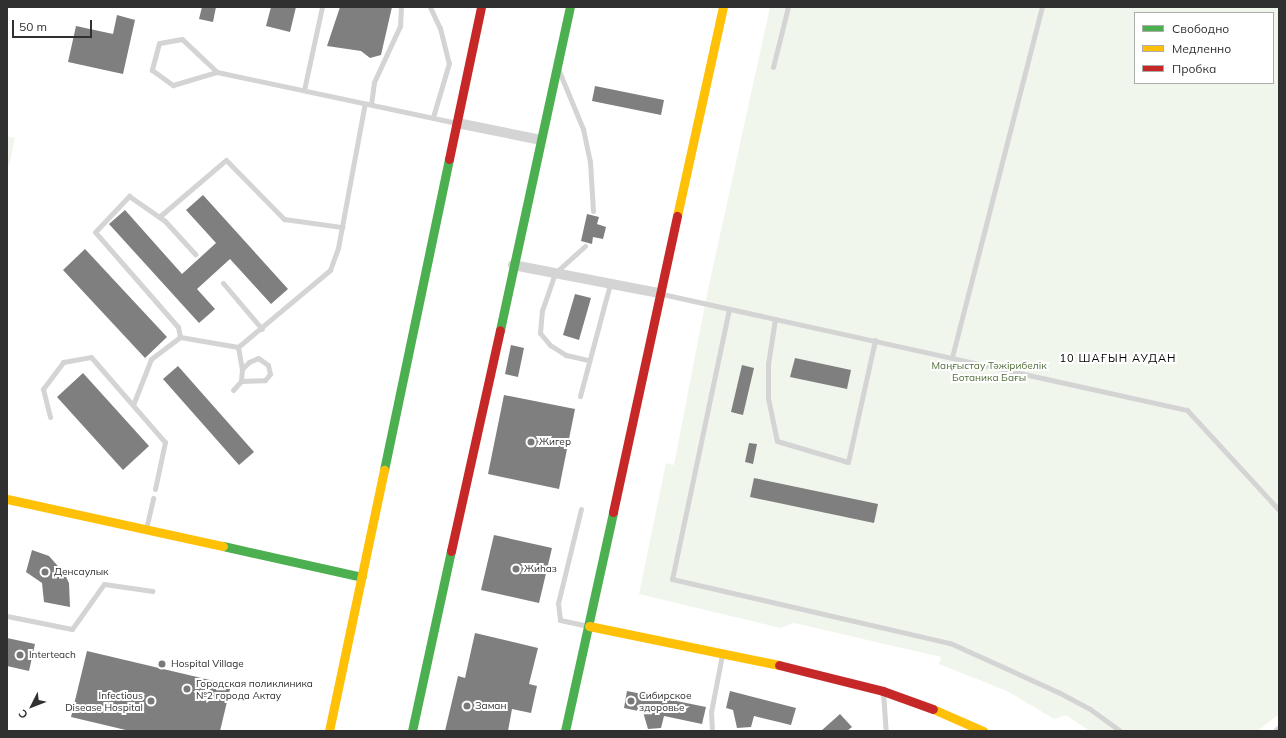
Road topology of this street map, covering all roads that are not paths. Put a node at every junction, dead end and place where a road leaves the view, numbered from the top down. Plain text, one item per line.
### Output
1 (322, 7) edge
2 (401, 7) edge
3 (430, 7) edge
4 (481, 7) edge
5 (570, 7) edge
6 (723, 7) edge
7 (788, 7) edge
8 (1042, 7) edge
9 (557, 66) junction
10 (773, 67) dead end
11 (217, 72) junction
12 (304, 90) junction
13 (365, 103) junction
14 (371, 104) junction
15 (433, 117) junction
16 (457, 123) junction
17 (540, 140) junction
18 (593, 211) dead end
19 (159, 217) junction
20 (342, 227) junction
21 (585, 246) dead end
22 (195, 254) dead end
23 (513, 265) junction
24 (555, 273) junction
25 (223, 283) dead end
26 (610, 284) junction
27 (659, 293) junction
28 (729, 309) junction
29 (775, 319) junction
30 (262, 329) junction
31 (180, 337) junction
32 (875, 340) junction
33 (238, 347) junction
34 (952, 357) junction
35 (588, 360) junction
36 (242, 369) junction
37 (241, 382) junction
38 (233, 390) dead end
39 (580, 396) dead end
40 (133, 405) junction
41 (50, 417) dead end
42 (155, 489) dead end
43 (153, 498) dead end
44 (7, 500) edge
45 (580, 509) dead end
46 (1279, 510) edge
47 (146, 530) junction
48 (362, 577) junction
49 (153, 591) dead end
50 (7, 616) edge
51 (589, 626) junction
52 (722, 653) junction
53 (883, 691) junction
54 (1279, 728) edge
55 (329, 731) edge
56 (412, 731) edge
57 (565, 731) edge
58 (712, 731) edge
59 (886, 731) edge
60 (983, 731) edge
61 (1120, 731) edge
62 (1275, 731) edge

1 - 12 lane
2 - 14 lane
3 - 15 lane
4 - 16 main road
5 - 9 main road
6 - 27 main road
7 - 10 lane
8 - 34 lane
9 - 17 main road
9 - 18 lane
11 - 11 lane
11 - 12 lane
12 - 13 lane
13 - 14 lane
13 - 20 lane
14 - 15 lane
15 - 16 lane
16 - 17 street
16 - 48 main road
17 - 23 main road
19 - 20 lane
19 - 22 lane
19 - 31 lane
20 - 30 lane
21 - 24 lane
23 - 24 street
23 - 56 main road
24 - 26 street
24 - 35 lane
25 - 30 lane
26 - 27 street
26 - 35 lane
27 - 28 lane
27 - 51 main road
28 - 29 lane
28 - 61 lane
29 - 32 lane
29 - 32 lane
30 - 33 lane
31 - 33 lane
31 - 40 lane
32 - 34 lane
33 - 36 lane
34 - 46 lane
35 - 39 lane
36 - 37 lane
36 - 37 lane
37 - 38 lane
40 - 41 lane
40 - 42 lane
43 - 47 lane
44 - 47 main road
45 - 51 lane
47 - 48 main road
48 - 55 main road
49 - 50 lane
51 - 52 main road
51 - 57 main road
52 - 53 main road
52 - 58 lane
53 - 59 lane
53 - 60 main road
54 - 62 lane

